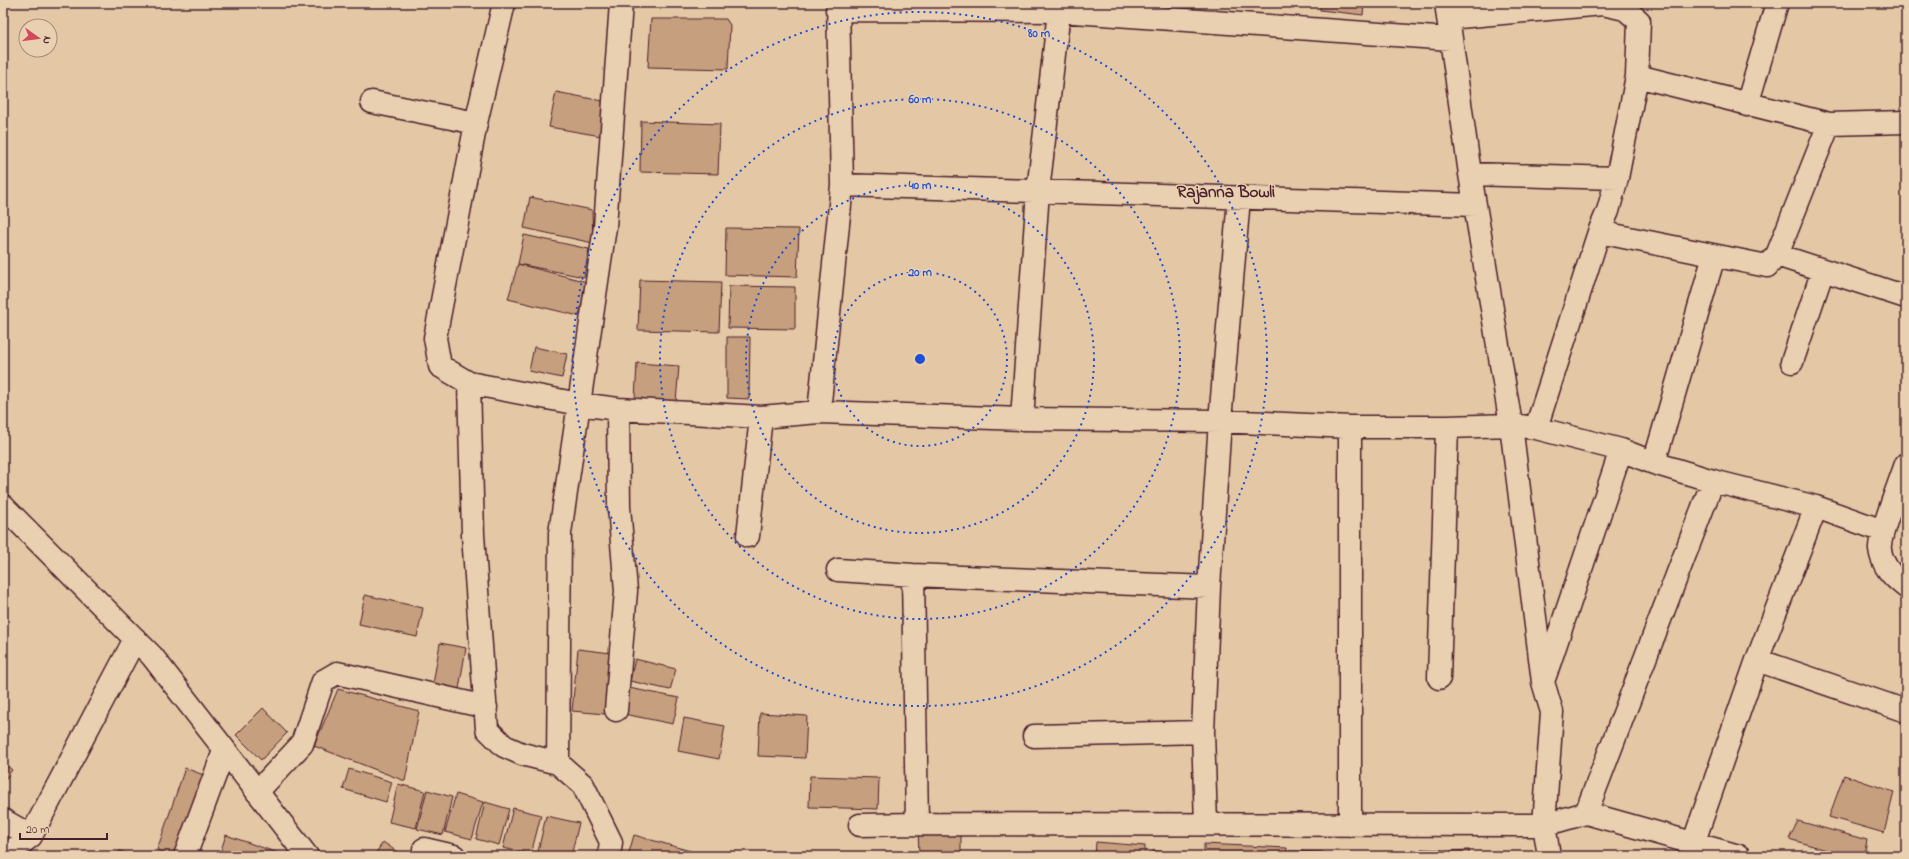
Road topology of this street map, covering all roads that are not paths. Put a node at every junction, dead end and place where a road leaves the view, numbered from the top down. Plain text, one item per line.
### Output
1 (504, 3) edge
2 (621, 3) edge
3 (1777, 3) edge
4 (837, 7) edge
5 (1060, 7) edge
6 (1448, 20) edge
7 (1636, 76) junction
8 (372, 102) dead end
9 (1747, 105) junction
10 (1906, 122) edge
11 (476, 123) junction
12 (1829, 124) junction
13 (1470, 174) junction
14 (1616, 178) junction
15 (842, 185) junction
16 (1038, 191) junction
17 (1239, 198) junction
18 (1475, 205) junction
19 (1599, 232) junction
20 (1777, 255) junction
21 (1714, 256) junction
22 (1823, 270) junction
23 (1906, 297) edge
24 (1792, 362) dead end
25 (469, 383) junction
26 (579, 404) junction
27 (618, 409) junction
28 (819, 412) junction
29 (761, 418) junction
30 (1022, 419) junction
31 (1220, 422) junction
32 (1511, 425) junction
33 (1350, 427) junction
34 (1447, 427) junction
35 (1536, 428) junction
36 (1621, 450) junction
37 (1654, 463) junction
38 (1906, 464) edge
39 (1713, 481) junction
40 (1902, 490) edge
41 (3, 506) edge
42 (1816, 507) junction
43 (1883, 531) junction
44 (748, 536) dead end
45 (838, 570) dead end
46 (913, 575) junction
47 (1209, 587) junction
48 (1906, 587) edge
49 (135, 639) junction
50 (1757, 660) junction
51 (1439, 678) dead end
52 (1543, 682) junction
53 (486, 707) junction
54 (616, 710) dead end
55 (1906, 711) edge
56 (1203, 732) junction
57 (1034, 736) dead end
58 (224, 751) junction
59 (558, 763) junction
60 (257, 792) junction
61 (1586, 813) junction
62 (3, 820) edge
63 (860, 824) dead end
64 (917, 824) junction
65 (1206, 824) junction
66 (1350, 825) junction
67 (1544, 825) junction
68 (31, 836) junction
69 (1693, 844) junction
70 (424, 849) dead end
71 (5, 856) edge
72 (185, 856) edge
73 (307, 856) edge
74 (454, 856) edge
75 (610, 856) edge
76 (1549, 856) edge
77 (1739, 856) edge

1 - 11 street
2 - 26 street
3 - 9 street
4 - 5 street
4 - 15 street
5 - 6 street
5 - 16 street
6 - 7 street
6 - 13 street
7 - 9 street
7 - 14 street
8 - 11 street
9 - 12 street
10 - 12 street
11 - 25 street
12 - 20 street
13 - 14 street
13 - 18 street
14 - 19 street
15 - 16 street
15 - 28 street
16 - 17 street
16 - 30 street
17 - 18 street
17 - 31 street
18 - 32 street
19 - 21 street
19 - 35 street
20 - 21 street
20 - 22 street
21 - 37 street
22 - 23 street
22 - 24 street
25 - 26 street
25 - 53 street
26 - 27 street
26 - 59 street
27 - 29 street
27 - 54 street
28 - 29 street
28 - 30 street
29 - 44 street
30 - 31 street
31 - 33 street
31 - 47 street
32 - 34 street
32 - 35 street
32 - 52 street
33 - 34 street
33 - 66 street
34 - 51 street
35 - 36 street
36 - 37 street
36 - 52 street
37 - 39 street
38 - 40 street
39 - 42 street
39 - 61 street
40 - 43 street
41 - 49 street
42 - 43 street
42 - 50 street
43 - 48 street
45 - 46 street
46 - 47 street
46 - 64 street
47 - 56 street
49 - 58 street
49 - 68 street
50 - 55 street
50 - 69 street
52 - 67 street
53 - 59 street
53 - 60 street
56 - 57 street
56 - 65 street
58 - 60 street
58 - 72 street
59 - 75 street
60 - 73 street
61 - 67 street
61 - 69 street
62 - 68 street
63 - 64 street
64 - 65 street
65 - 66 street
66 - 67 street
67 - 76 street
68 - 71 street
69 - 77 street
70 - 74 street

